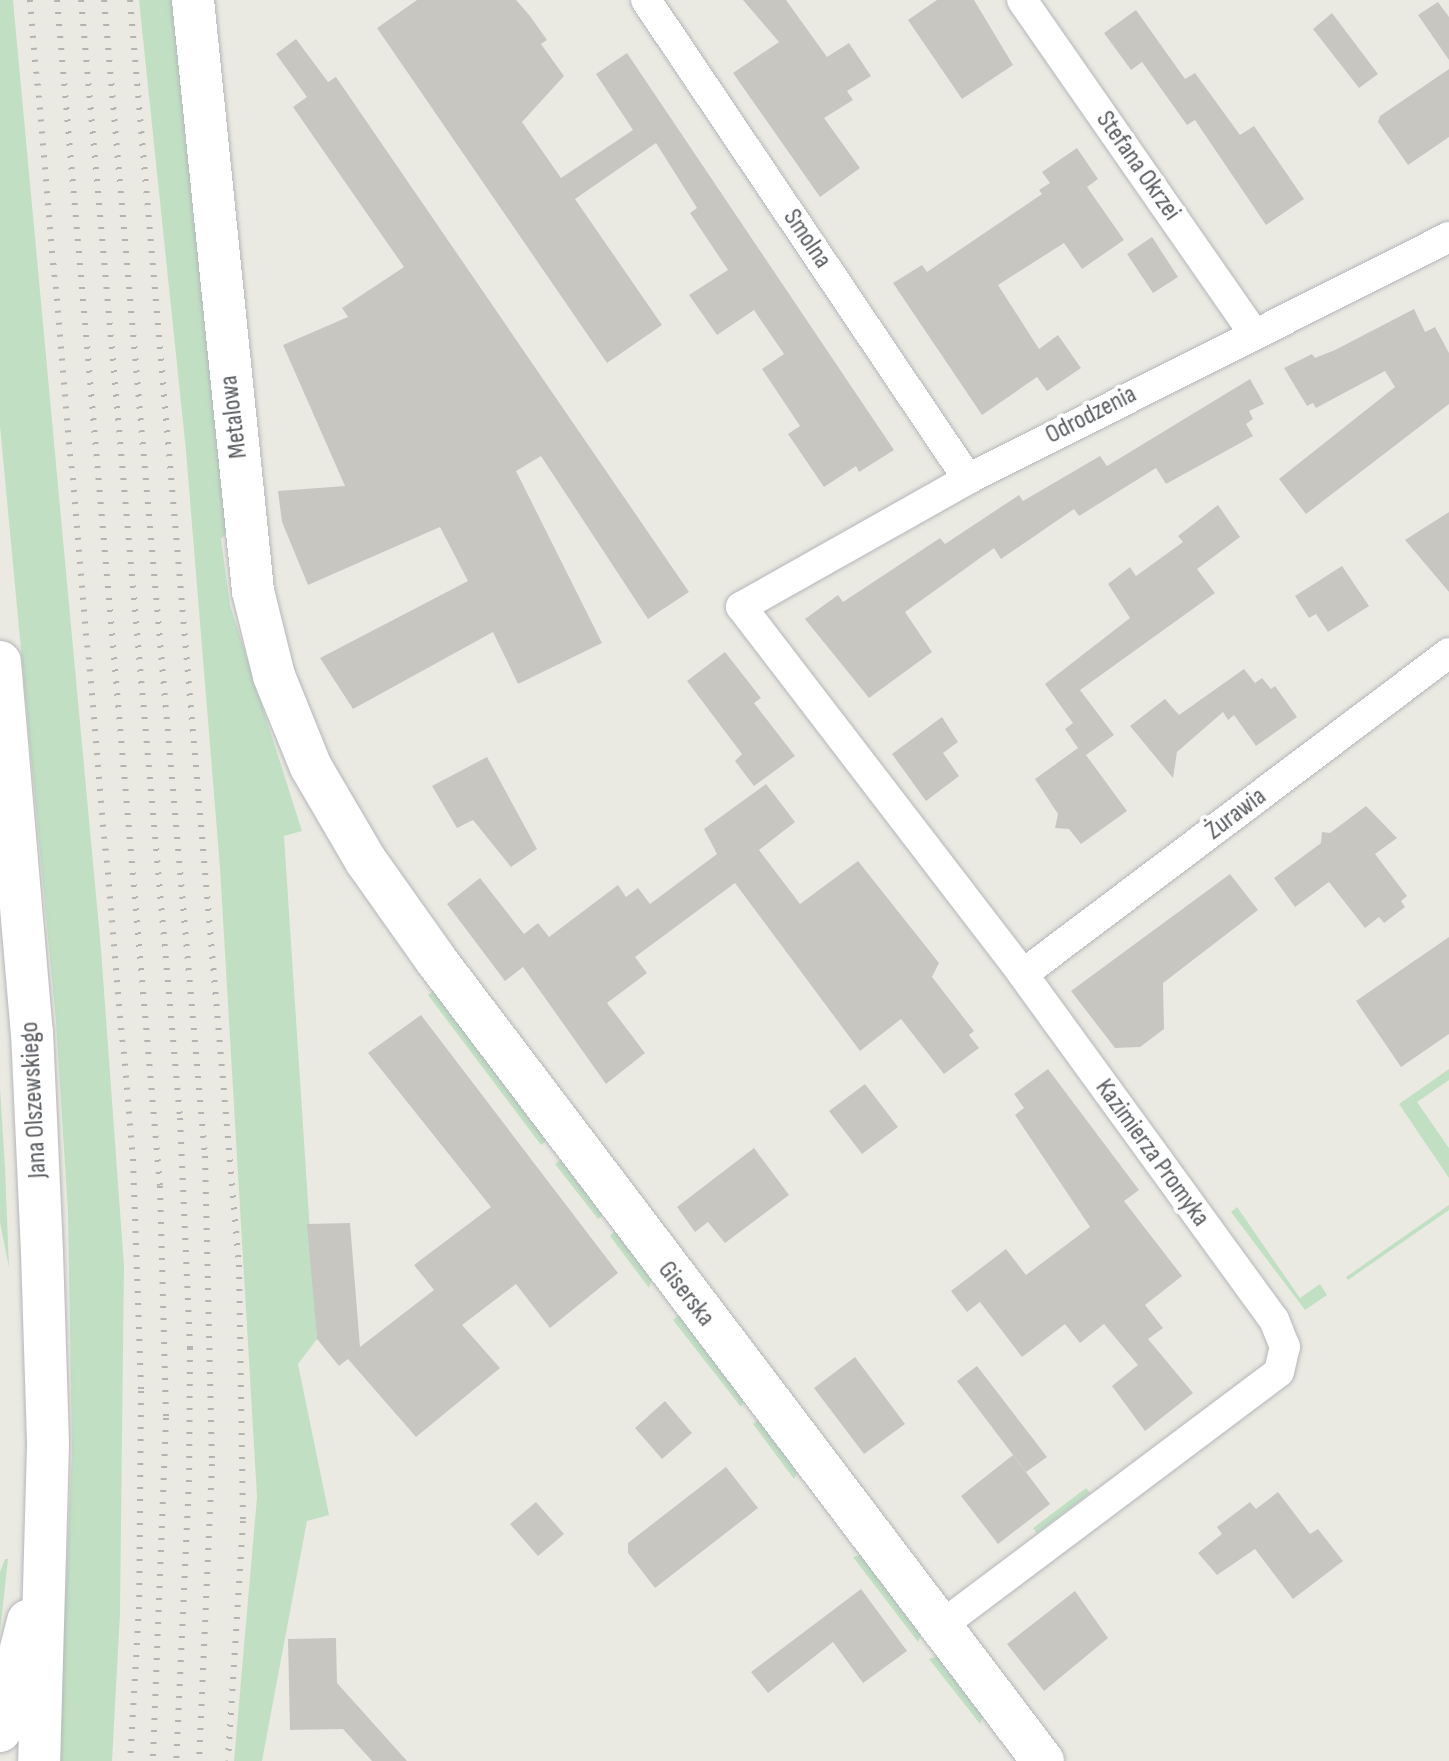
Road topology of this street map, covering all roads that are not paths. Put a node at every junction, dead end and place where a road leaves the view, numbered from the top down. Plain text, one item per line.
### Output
1 (193, 0) edge
2 (646, 0) edge
3 (1022, 0) edge
4 (1449, 237) edge
5 (1253, 332) junction
6 (968, 479) junction
7 (741, 607) joint
8 (1449, 653) edge
9 (0, 662) edge
10 (342, 816) joint
11 (1023, 974) junction
12 (46, 1538) junction
13 (942, 1625) junction
14 (0, 1731) edge
15 (39, 1761) edge
16 (1043, 1761) edge

1 - 10 street, Metalowa
2 - 6 street, Smolna
3 - 5 street, Stefana Okrzei
4 - 5 street, Odrodzenia
5 - 6 street, Odrodzenia
6 - 7 street, Odrodzenia
7 - 11 street, Kazimierza Promyka
8 - 11 street, Żurawia
9 - 12 street, Jana Olszewskiego
10 - 13 street, Giserska
11 - 13 street, Kazimierza Promyka
12 - 14 street, Jana Olszewskiego
12 - 15 street, Jana Olszewskiego
13 - 16 street, Giserska

